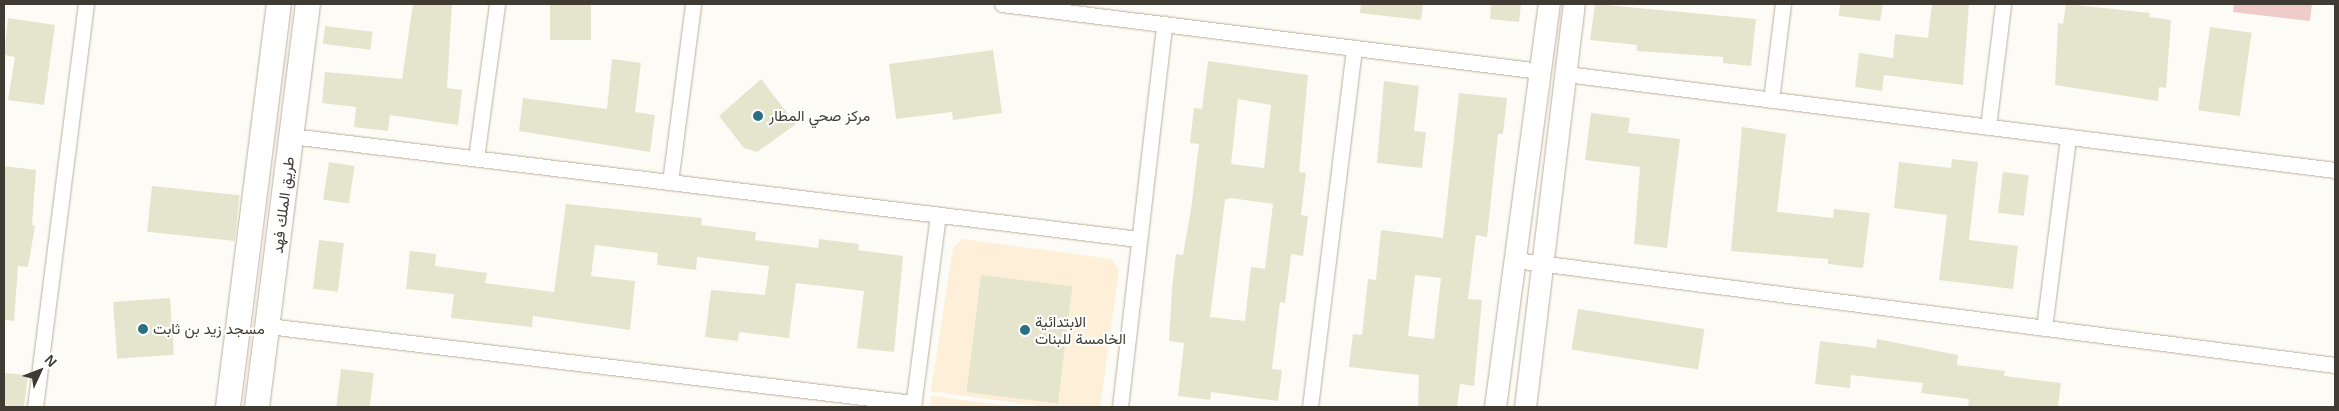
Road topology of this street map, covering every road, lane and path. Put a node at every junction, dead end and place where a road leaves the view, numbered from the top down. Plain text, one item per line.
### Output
1 (86, 4) edge
2 (279, 4) edge
3 (308, 4) edge
4 (497, 4) edge
5 (693, 4) edge
6 (1002, 4) edge
7 (1548, 4) edge
8 (1574, 4) edge
9 (1783, 4) edge
10 (2003, 4) edge
11 (1164, 24) junction
12 (1354, 48) junction
13 (1540, 71) junction
14 (1566, 74) junction
15 (1771, 100) junction
16 (1988, 127) junction
17 (291, 136) junction
18 (2068, 137) junction
19 (476, 158) junction
20 (2335, 170) edge
21 (670, 182) junction
22 (938, 215) junction
23 (1139, 239) junction
24 (1515, 260) junction
25 (1542, 264) junction
26 (268, 326) junction
27 (2044, 328) junction
28 (2335, 365) edge
29 (913, 405) edge
30 (35, 407) edge
31 (228, 407) edge
32 (257, 407) edge
33 (1120, 407) edge
34 (1310, 407) edge
35 (1495, 407) edge
36 (1525, 407) edge

1 - 30 street
2 - 31 main road, طريق الملك فهد
3 - 17 main road, طريق الملك فهد
4 - 19 street
5 - 21 street
6 - 11 street
7 - 13 street
8 - 14 street
9 - 15 street
10 - 16 street
11 - 12 street
11 - 23 street
12 - 13 street
12 - 34 street
13 - 24 street
14 - 15 street
14 - 25 street
15 - 16 street
16 - 18 street
17 - 19 street
17 - 26 main road, طريق الملك فهد
18 - 20 street
18 - 27 street
19 - 21 street
21 - 22 street
22 - 23 street
22 - 29 street
23 - 33 street
24 - 25 street
24 - 35 street
25 - 27 street
25 - 36 street
26 - 29 street
26 - 32 main road, طريق الملك فهد
27 - 28 street

